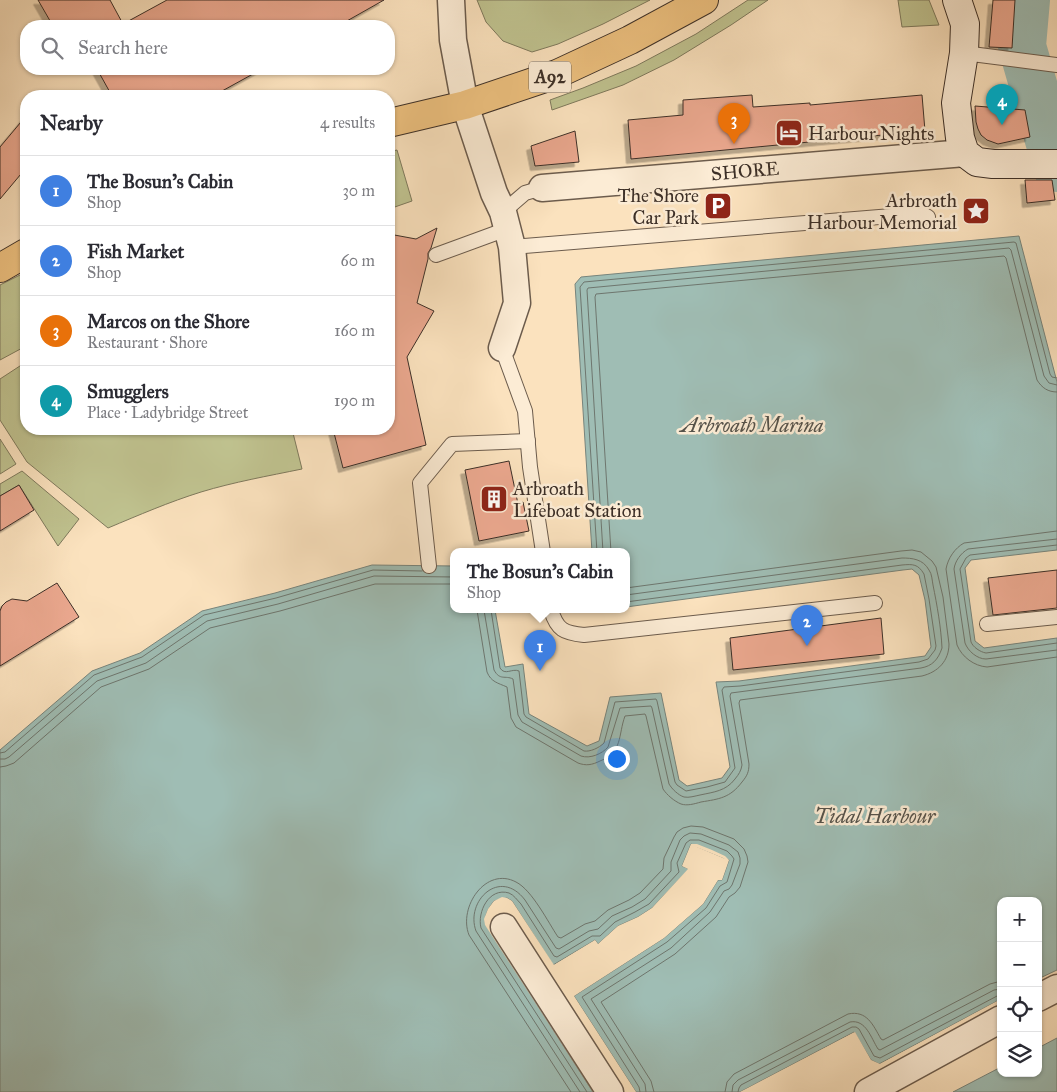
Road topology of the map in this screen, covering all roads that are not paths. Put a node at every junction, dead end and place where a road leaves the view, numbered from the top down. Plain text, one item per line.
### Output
1 (451, 0) edge
2 (704, 0) edge
3 (957, 0) edge
4 (964, 53) junction
5 (1057, 65) edge
6 (465, 105) junction
7 (395, 122) edge
8 (964, 153) junction
9 (1046, 164) edge
10 (542, 188) joint
11 (928, 216) dead end
12 (507, 230) junction
13 (436, 255) dead end
14 (20, 256) edge
15 (0, 268) edge
16 (502, 348) joint
17 (528, 441) junction
18 (542, 548) edge
19 (429, 566) dead end
20 (875, 603) dead end
21 (552, 613) edge
22 (1057, 617) edge
23 (987, 624) dead end
24 (504, 927) dead end
25 (1057, 988) edge
26 (1042, 996) edge
27 (997, 1021) edge
28 (610, 1092) edge
29 (868, 1092) edge

1 - 6 street
2 - 6 main road, A92
3 - 4 street
4 - 5 lane
4 - 8 street
6 - 7 main road, A92
6 - 12 street
8 - 9 street
8 - 10 street, SHORE
10 - 12 lane, SHORE
11 - 12 lane
12 - 13 lane
12 - 16 street
14 - 15 main road
16 - 17 lane
17 - 18 lane
17 - 19 lane
20 - 21 lane
22 - 23 lane
24 - 28 street
25 - 26 street
27 - 29 street

